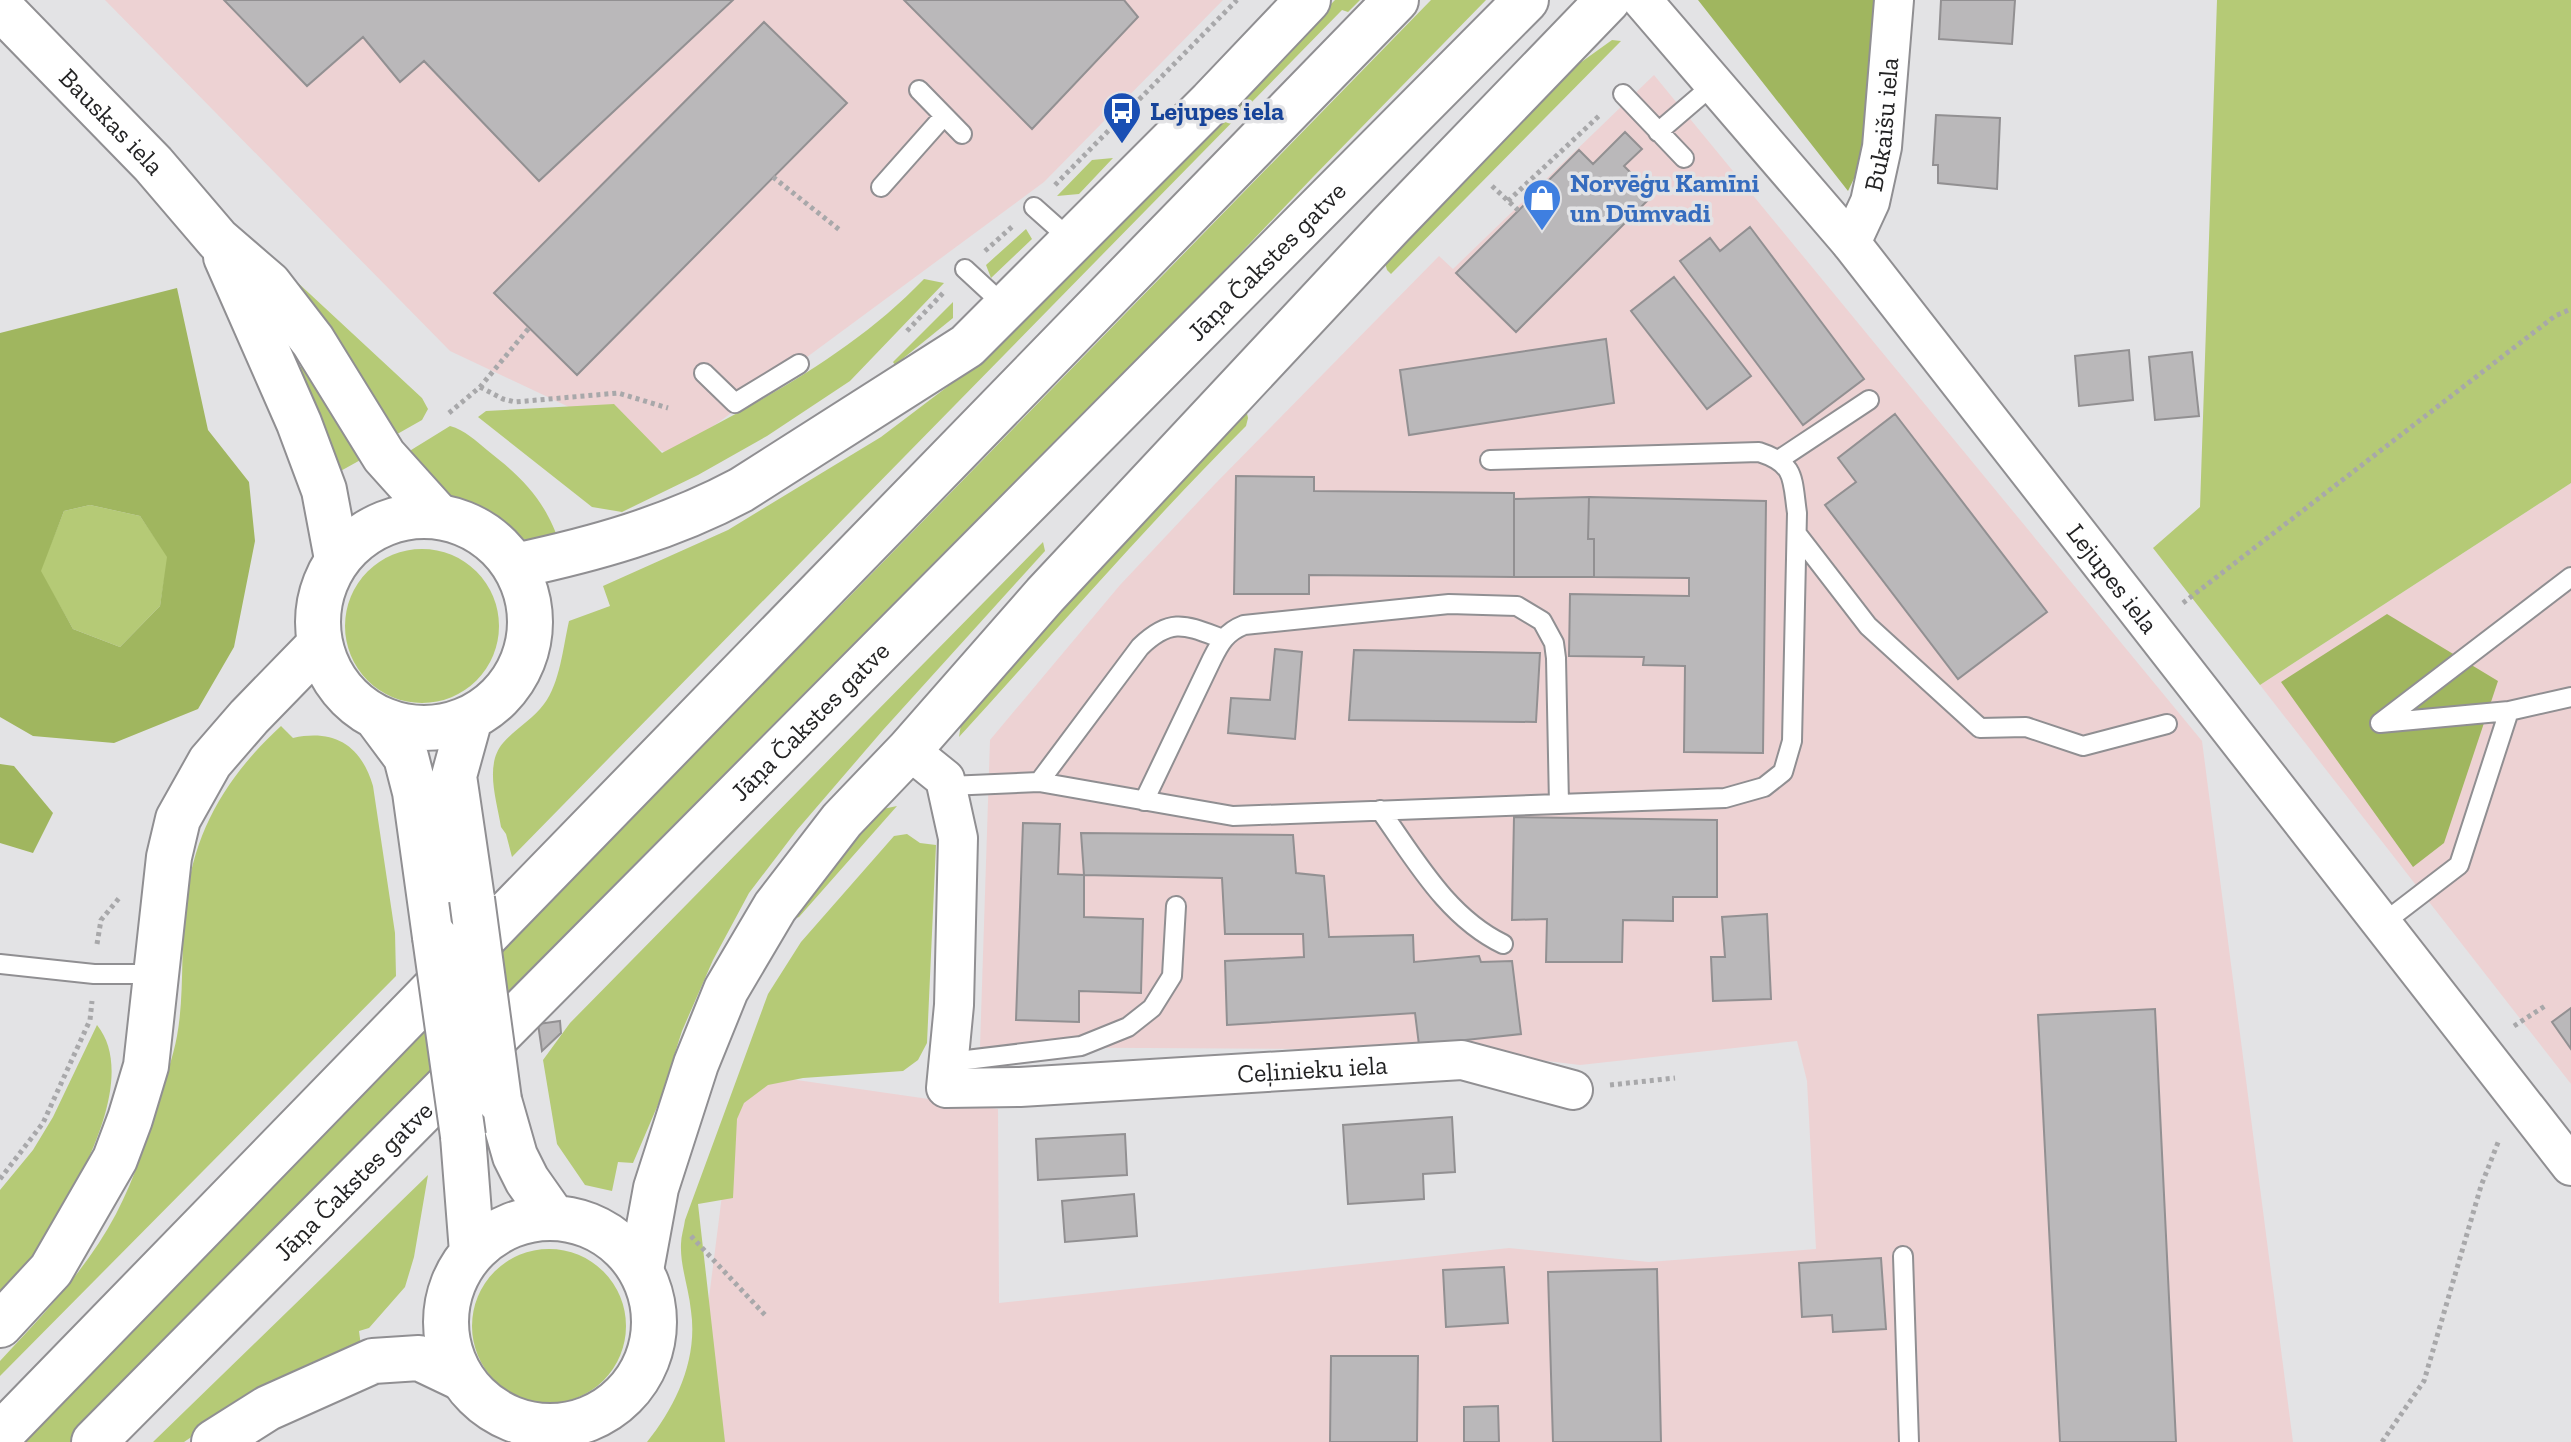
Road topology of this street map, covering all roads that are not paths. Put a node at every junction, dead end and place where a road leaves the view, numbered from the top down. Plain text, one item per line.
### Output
1 (1308, 0) edge
2 (1396, 0) edge
3 (1526, 0) edge
4 (1608, 0) edge
5 (1642, 0) edge
6 (1894, 0) edge
7 (0, 7) edge
8 (1714, 84) junction
9 (919, 90) dead end
10 (1623, 94) road end
11 (944, 116) junction
12 (1658, 132) junction
13 (962, 134) dead end
14 (1684, 158) dead end
15 (881, 187) dead end
16 (1034, 207) road end
17 (218, 240) junction
18 (1071, 240) junction
19 (1851, 243) junction
20 (965, 269) dead end
21 (1005, 306) junction
22 (799, 364) dead end
23 (704, 373) dead end
24 (1869, 400) dead end
25 (1780, 459) junction
26 (1490, 460) dead end
27 (438, 516) junction
28 (1797, 534) junction
29 (337, 559) junction
30 (515, 566) junction
31 (2571, 577) edge
32 (1223, 639) junction
33 (319, 645) junction
34 (2571, 697) edge
35 (2509, 711) junction
36 (377, 718) junction
37 (470, 718) junction
38 (2167, 724) dead end
39 (909, 750) junction
40 (1039, 782) junction
41 (948, 786) junction
42 (1144, 801) junction
43 (1559, 804) junction
44 (1380, 810) junction
45 (1176, 906) dead end
46 (2382, 924) junction
47 (1503, 944) dead end
48 (0, 964) edge
49 (157, 974) junction
50 (948, 1075) junction
51 (1573, 1090) road end
52 (2571, 1166) edge
53 (553, 1217) junction
54 (472, 1252) junction
55 (1903, 1256) dead end
56 (641, 1270) junction
57 (0, 1325) edge
58 (461, 1378) junction
59 (603, 1427) edge
60 (524, 1432) edge
61 (0, 1435) edge
62 (94, 1442) edge
63 (214, 1442) edge
64 (1909, 1442) edge

1 - 18 main road
2 - 61 main road
3 - 62 main road, Jāņa Čakstes gatve
4 - 39 main road
5 - 8 street, Lejupes iela
6 - 19 street, Bukaišu iela
7 - 17 main road, Bauskas iela
8 - 12 lane
8 - 19 street, Lejupes iela
9 - 11 lane
10 - 12 lane
11 - 13 lane
11 - 15 lane
12 - 14 lane
16 - 18 lane
17 - 27 main road
17 - 29 main road
18 - 21 main road
19 - 46 street, Lejupes iela
20 - 21 lane
21 - 30 main road
22 - 23 lane
24 - 25 lane
25 - 26 lane
25 - 28 lane
27 - 29 main road
27 - 30 main road
28 - 38 lane
28 - 43 lane
29 - 33 main road
30 - 37 main road
31 - 35 lane
32 - 40 lane
32 - 42 lane
32 - 43 lane
33 - 36 main road
33 - 49 main road
34 - 35 lane
35 - 46 lane
36 - 37 main road
36 - 54 main road, bridge
37 - 53 main road, bridge
39 - 41 street
39 - 56 main road
40 - 41 lane
40 - 42 lane
41 - 50 street
42 - 44 lane
43 - 44 lane
44 - 47 lane
45 - 50 lane
46 - 52 street, Lejupes iela
48 - 49 lane
49 - 57 main road
50 - 51 street, Ceļinieku iela
53 - 54 main road
53 - 56 main road
54 - 58 main road
55 - 64 lane
56 - 59 main road
58 - 60 main road
58 - 63 main road
59 - 60 main road

